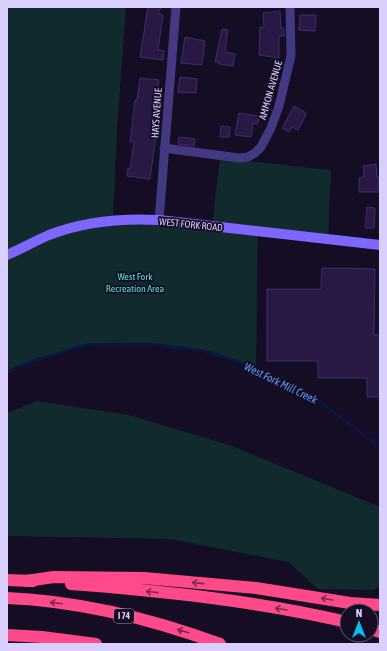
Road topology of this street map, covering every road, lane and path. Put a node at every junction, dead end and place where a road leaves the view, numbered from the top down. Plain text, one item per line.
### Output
1 (176, 7) edge
2 (290, 7) edge
3 (164, 148) junction
4 (159, 220) junction
5 (380, 245) edge
6 (7, 255) edge
7 (7, 580) edge
8 (26, 581) junction
9 (7, 598) edge
10 (380, 605) edge
11 (339, 620) edge
12 (7, 635) edge
13 (96, 644) edge
14 (220, 644) edge

1 - 3 street, HAYS AVENUE
2 - 3 street, AMMON AVENUE
3 - 4 street, HAYS AVENUE
4 - 5 street, WEST FORK ROAD
4 - 6 street, WEST FORK ROAD
7 - 8 highway
10 -> 8 highway
11 -> 8 highway
14 -> 9 highway, I 74
12 - 13 highway

